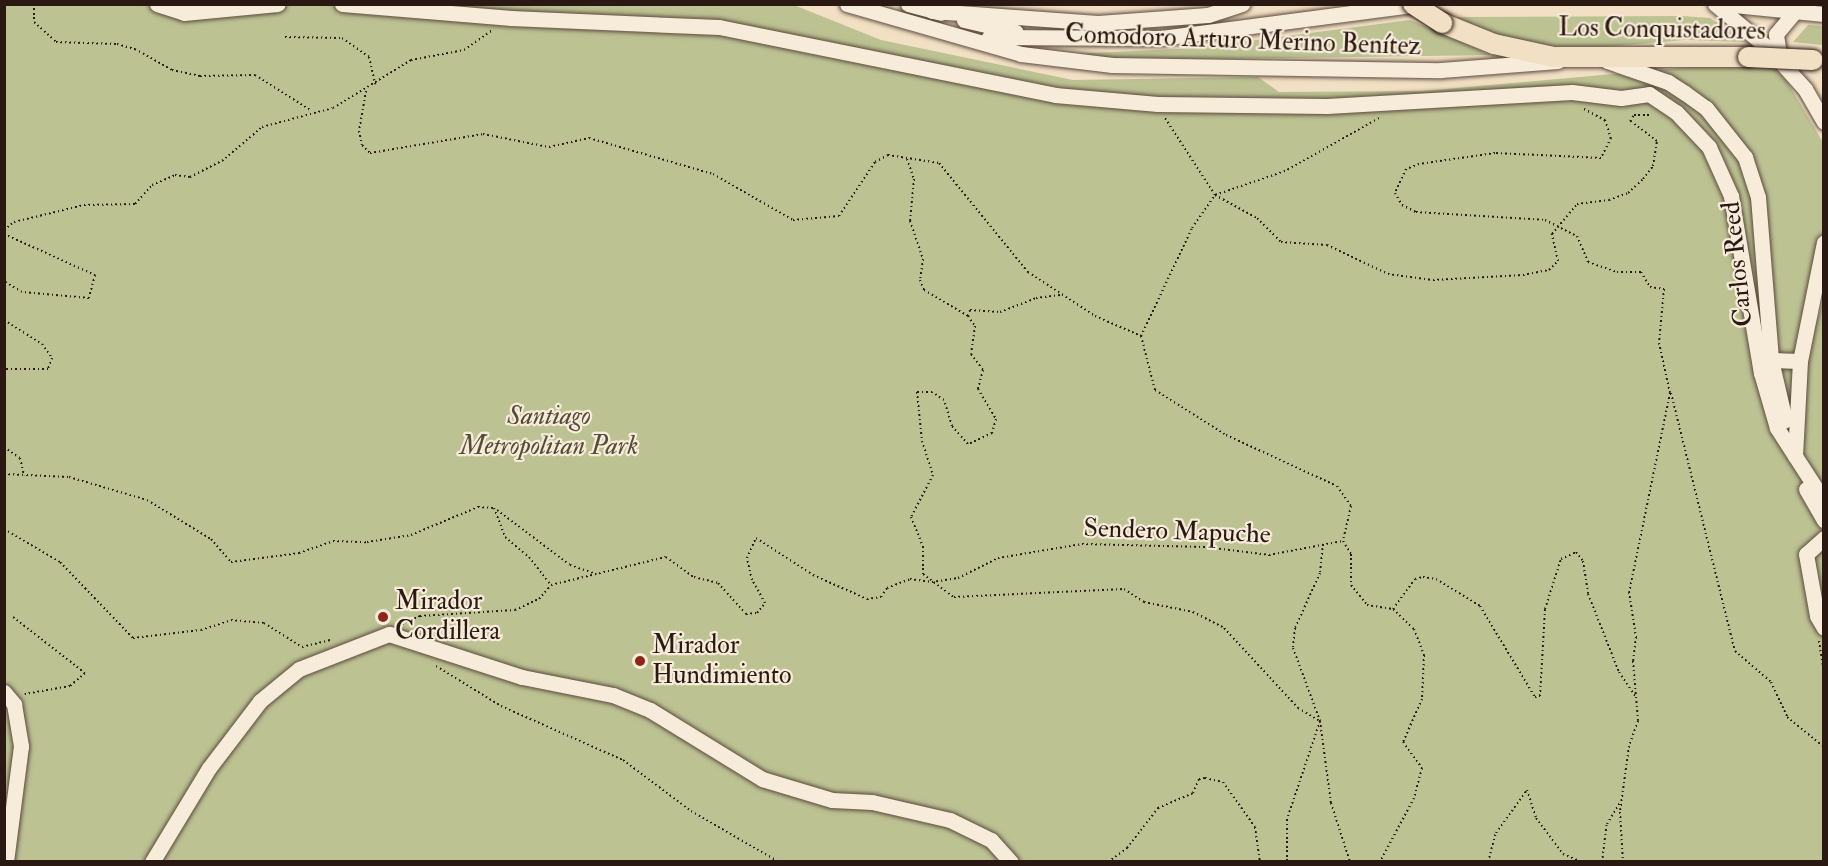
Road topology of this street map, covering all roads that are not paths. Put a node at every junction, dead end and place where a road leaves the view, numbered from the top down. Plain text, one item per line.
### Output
1 (157, 4) edge
2 (278, 4) edge
3 (342, 4) edge
4 (847, 4) edge
5 (901, 4) edge
6 (908, 4) edge
7 (1413, 4) edge
8 (1418, 4) edge
9 (1715, 4) edge
10 (1724, 4) edge
11 (1241, 5) edge
12 (932, 11) junction
13 (1795, 11) junction
14 (1824, 15) edge
15 (911, 23) junction
16 (947, 33) junction
17 (1045, 39) junction
18 (1573, 59) junction
19 (1607, 60) junction
20 (1818, 60) edge
21 (1781, 63) junction
22 (1805, 89) junction
23 (1824, 102) edge
24 (1824, 122) edge
25 (1824, 242) edge
26 (1771, 360) junction
27 (1800, 362) junction
28 (1796, 456) junction
29 (1824, 501) edge
30 (1824, 520) edge
31 (1824, 538) edge
32 (1820, 622) edge
33 (7, 695) edge
34 (6, 861) edge
35 (152, 861) edge
36 (1011, 861) edge

1 - 2 street
3 - 28 street
4 - 15 street, Comodoro Arturo Merino Benítez
5 - 15 street
6 - 12 street
7 - 18 main road, Los Conquistadores, bridge
8 - 17 street
9 - 21 street
10 - 13 street
11 - 12 street
12 - 17 street
13 - 14 street
13 - 21 street
15 - 16 street, Comodoro Arturo Merino Benítez
16 - 17 street
16 - 18 street, Comodoro Arturo Merino Benítez
18 - 19 main road, Los Conquistadores
19 - 20 main road, Los Conquistadores, bridge
19 - 26 street, Carlos Reed
21 - 22 street
22 - 23 street
22 - 24 street
25 - 27 street
26 - 27 street, Carlos Reed
26 - 28 street, Carlos Reed
27 - 28 street
28 - 29 street
28 - 30 street, Carlos Reed
31 - 32 street
33 - 34 street
35 - 36 street

